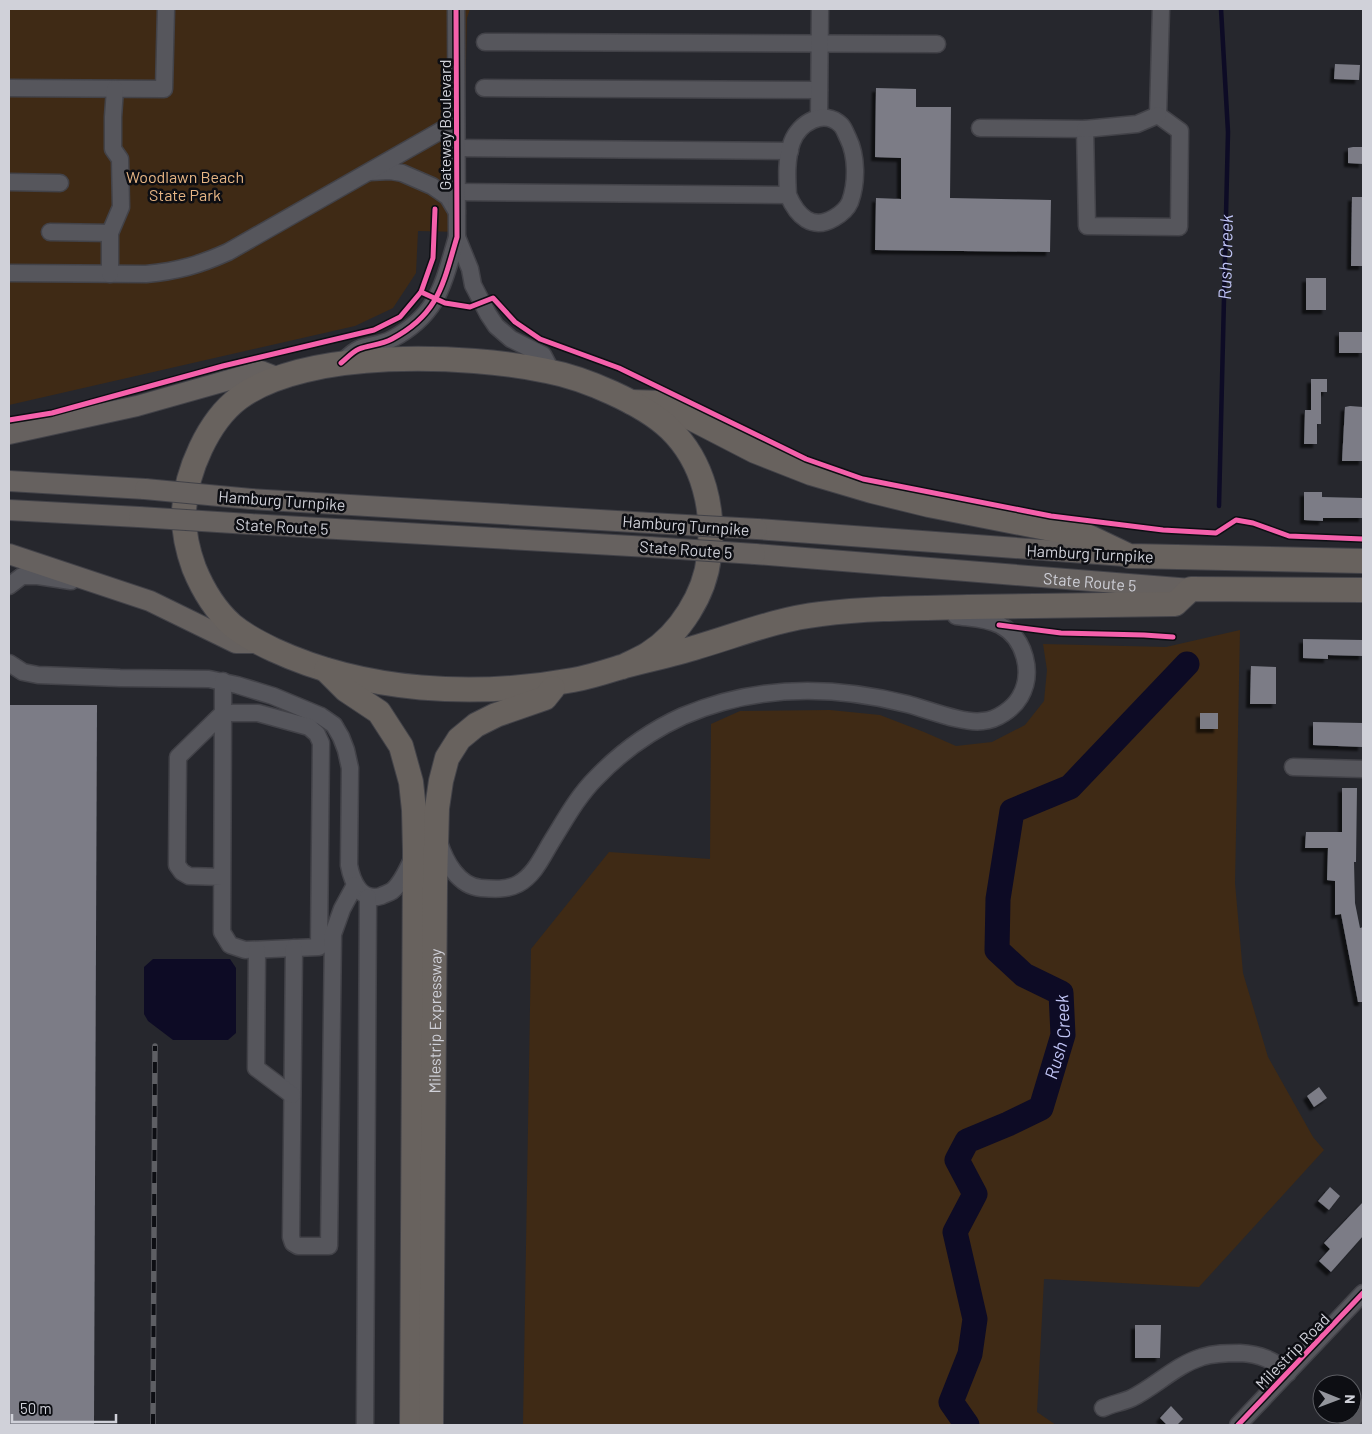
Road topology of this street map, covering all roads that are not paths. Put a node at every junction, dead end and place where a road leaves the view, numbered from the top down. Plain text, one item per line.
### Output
1 (166, 9) edge
2 (456, 9) edge
3 (820, 9) edge
4 (1161, 9) edge
5 (485, 42) dead end
6 (820, 43) junction
7 (937, 44) dead end
8 (9, 88) edge
9 (484, 88) dead end
10 (115, 89) junction
11 (819, 90) junction
12 (1158, 114) junction
13 (819, 117) junction
14 (456, 122) junction
15 (980, 128) dead end
16 (1086, 129) junction
17 (457, 148) junction
18 (790, 151) junction
19 (368, 172) junction
20 (9, 182) edge
21 (60, 183) dead end
22 (457, 192) junction
23 (788, 195) junction
24 (457, 212) junction
25 (50, 232) dead end
26 (110, 233) junction
27 (458, 237) junction
28 (9, 273) edge
29 (110, 274) junction
30 (341, 363) junction
31 (552, 372) junction
32 (279, 378) junction
33 (631, 402) junction
34 (9, 434) edge
35 (9, 481) edge
36 (9, 510) edge
37 (9, 554) edge
38 (1129, 556) junction
39 (1363, 561) edge
40 (9, 586) edge
41 (107, 586) junction
42 (1191, 589) junction
43 (1363, 590) edge
44 (895, 609) junction
45 (259, 643) junction
46 (9, 663) edge
47 (622, 667) junction
48 (324, 669) junction
49 (223, 682) junction
50 (558, 683) junction
51 (223, 713) junction
52 (1293, 767) dead end
53 (1363, 769) edge
54 (436, 835) junction
55 (415, 851) junction
56 (222, 876) junction
57 (355, 885) junction
58 (368, 897) junction
59 (326, 934) junction
60 (294, 948) junction
61 (257, 950) junction
62 (292, 1095) junction
63 (1363, 1293) edge
64 (1288, 1373) junction
65 (1103, 1408) dead end
66 (1363, 1408) edge
67 (364, 1425) edge
68 (412, 1425) edge
69 (431, 1425) edge
70 (1238, 1425) edge
71 (1348, 1425) edge

1 - 10 street
2 - 14 street, Gateway Boulevard
3 - 6 street
4 - 12 street
5 - 6 street
6 - 7 street
6 - 11 street
8 - 10 street
9 - 11 street
10 - 26 street
11 - 13 street
12 - 16 street
12 - 16 street
13 - 18 street
13 - 23 street
14 - 17 street, Gateway Boulevard
14 - 19 street
15 - 16 street
17 - 18 street
17 - 22 street, Gateway Boulevard
18 - 23 street
19 - 24 street
19 - 29 street
20 - 21 street
22 - 23 street
22 - 24 street, Gateway Boulevard
24 - 27 street, Gateway Boulevard
25 - 26 street
26 - 29 street
27 - 30 street, Gateway Boulevard
27 - 31 street, Gateway Boulevard
28 - 29 street
30 - 31 highway
30 - 32 highway
31 - 33 highway
32 - 34 main road
32 - 45 highway
33 - 38 highway
33 - 47 highway
35 - 38 main road, Hamburg Turnpike, bridge
36 - 42 main road, State Route 5, bridge
37 - 41 main road
38 - 39 highway, Hamburg Turnpike
40 - 41 street
41 - 45 main road
42 - 43 highway, State Route 5
42 - 44 highway
44 - 47 highway
44 - 54 street
45 - 48 highway
46 - 49 street
47 - 50 highway
48 - 50 highway
48 - 55 highway, Milestrip Expressway
49 - 51 street
49 - 57 street
50 - 54 highway, Milestrip Expressway
51 - 56 street
51 - 56 street
51 - 59 street
52 - 53 street
54 - 69 highway, Milestrip Expressway
55 - 58 street
55 - 68 highway, Milestrip Expressway
56 - 61 street
57 - 58 street
57 - 59 street
58 - 67 street
59 - 60 street
59 - 62 street
60 - 61 street
60 - 62 street
61 - 62 street
63 - 64 street, Milestrip Road
64 - 65 street
64 - 70 street, Milestrip Road
66 - 71 street

